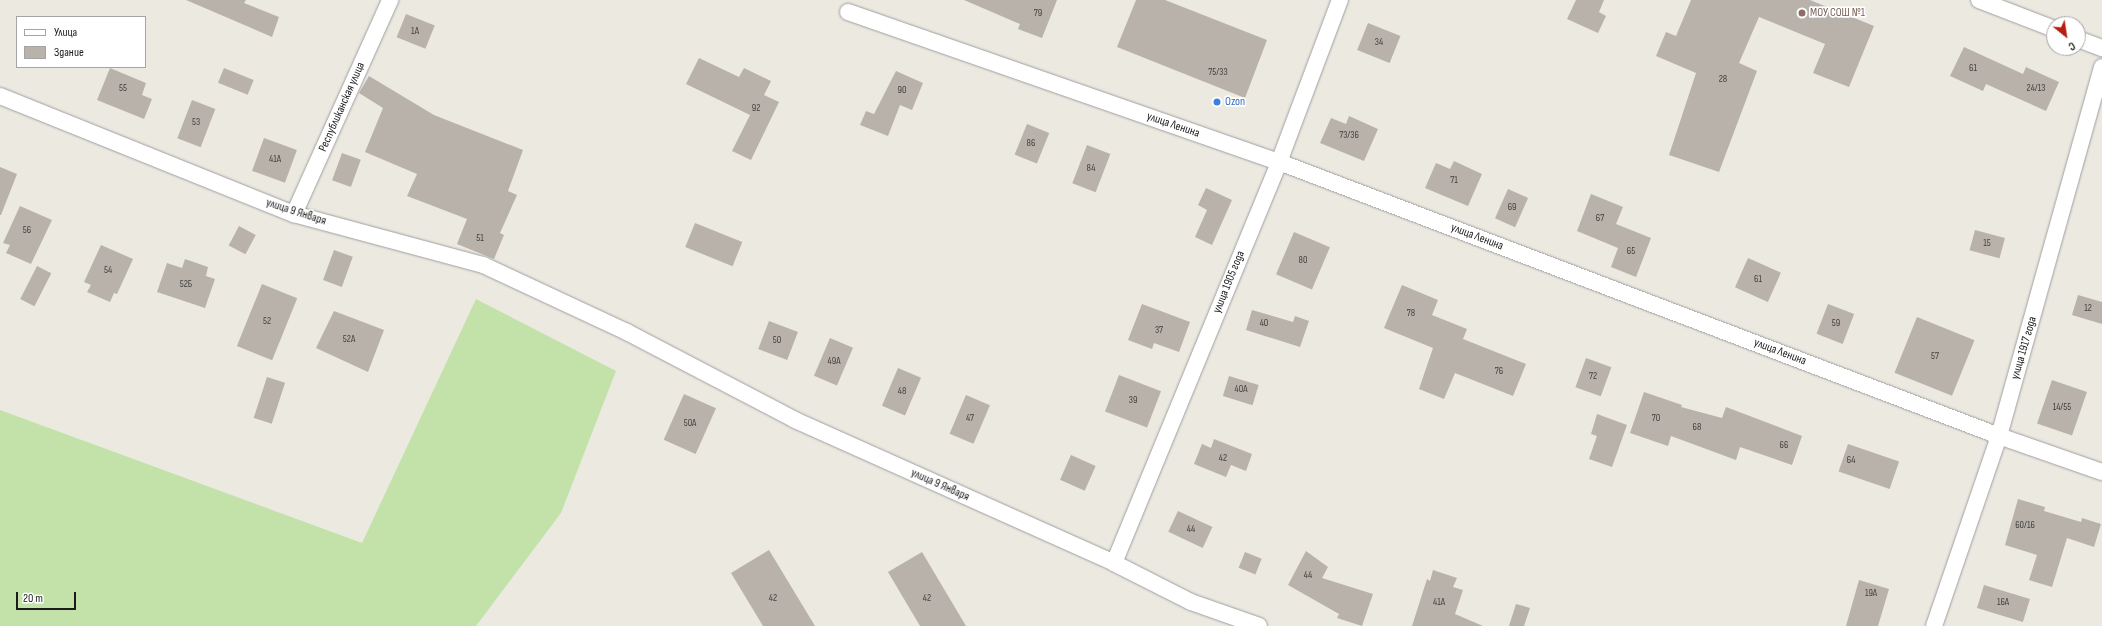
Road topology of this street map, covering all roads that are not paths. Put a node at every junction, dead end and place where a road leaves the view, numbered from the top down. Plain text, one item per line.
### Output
1 (390, 0) edge
2 (1340, 0) edge
3 (1979, 0) edge
4 (848, 12) dead end
5 (2046, 27) edge
6 (2086, 42) edge
7 (2102, 48) edge
8 (2102, 67) edge
9 (0, 96) edge
10 (1278, 162) junction
11 (294, 214) junction
12 (2000, 436) junction
13 (2102, 472) edge
14 (1114, 563) junction
15 (1259, 626) edge
16 (1934, 626) edge

1 - 11 street, Республиканская улица
2 - 10 street, улица 1905 года
3 - 5 street
4 - 10 street, улица Ленина
6 - 7 street
8 - 12 street, улица 1917 года
9 - 11 street, улица 9 Января
10 - 12 street, улица Ленина
10 - 14 street, улица 1905 года
11 - 14 street, улица 9 Января
12 - 13 street, улица Ленина
12 - 16 street, улица 1917 года
14 - 15 street, улица 9 Января

